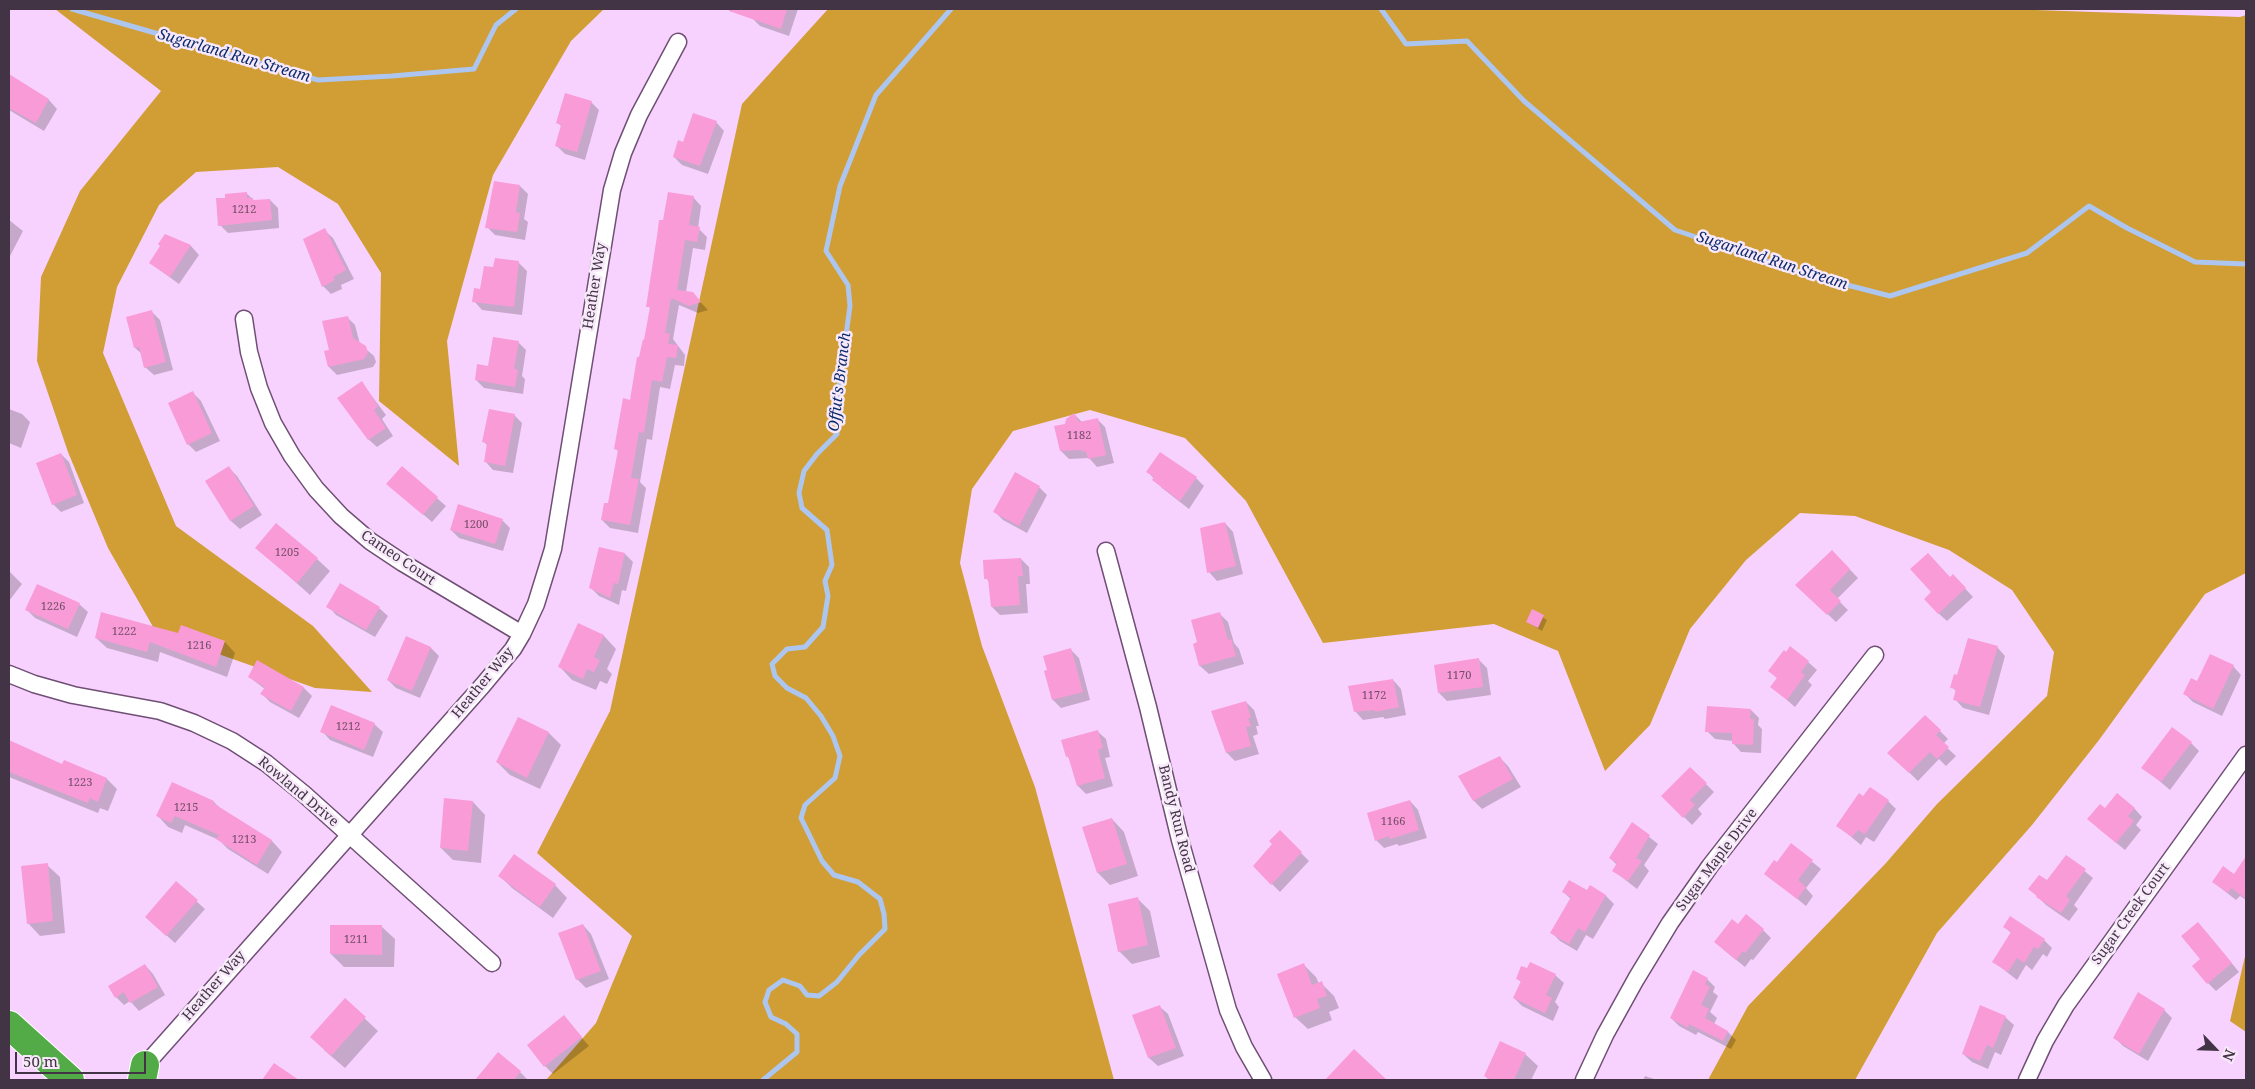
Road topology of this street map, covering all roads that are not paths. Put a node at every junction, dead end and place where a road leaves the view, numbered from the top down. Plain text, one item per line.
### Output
1 (678, 42) dead end
2 (244, 319) dead end
3 (1106, 551) dead end
4 (522, 634) junction
5 (1874, 655) dead end
6 (9, 674) edge
7 (2246, 754) edge
8 (348, 835) junction
9 (492, 963) dead end
10 (9, 1025) edge
11 (140, 1075) edge
12 (70, 1080) edge
13 (1262, 1080) edge
14 (1584, 1080) edge
15 (2027, 1080) edge

1 - 4 street, Heather Way
2 - 4 street, Cameo Court
3 - 13 street, Bandy Run Road
4 - 8 street, Heather Way
5 - 14 street, Sugar Maple Drive
6 - 8 street, Rowland Drive
7 - 15 street, Sugar Creek Court
8 - 9 street, Rowland Drive
8 - 11 street, Heather Way
10 - 12 highway

